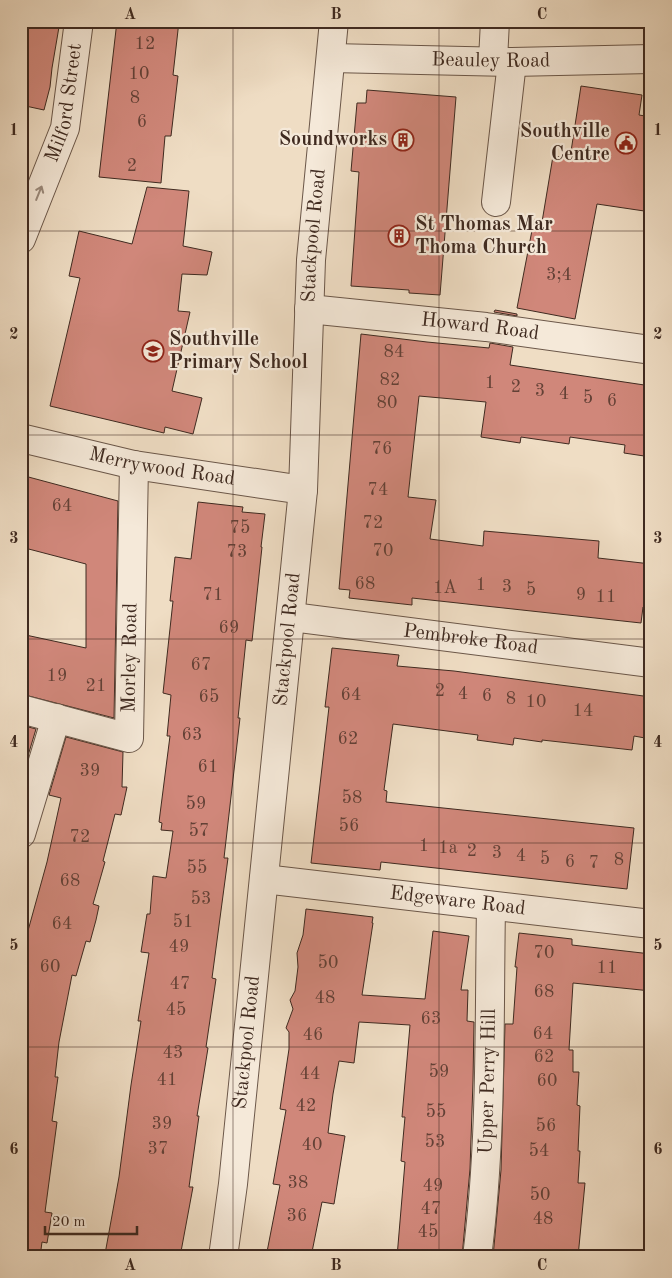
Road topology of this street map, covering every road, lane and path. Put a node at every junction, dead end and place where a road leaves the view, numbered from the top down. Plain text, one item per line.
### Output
1 (79, 21) edge
2 (334, 21) edge
3 (495, 21) edge
4 (331, 58) junction
5 (651, 59) edge
6 (502, 61) junction
7 (496, 202) dead end
8 (21, 239) edge
9 (309, 309) junction
10 (651, 350) edge
11 (21, 438) edge
12 (134, 465) junction
13 (303, 490) junction
14 (292, 617) junction
15 (651, 663) edge
16 (21, 709) edge
17 (56, 718) junction
18 (21, 834) edge
19 (264, 879) junction
20 (491, 906) junction
21 (651, 924) edge
22 (223, 1257) edge
23 (477, 1257) edge

8 -> 1 street, Milford Street
2 - 4 street, Stackpool Road
3 - 6 street
4 - 6 street, Beauley Road
4 - 9 street, Stackpool Road
5 - 6 street, Beauley Road
6 - 7 street
9 - 10 street, Howard Road
9 - 13 street, Stackpool Road
11 - 12 street, Merrywood Road
12 - 13 street, Merrywood Road
12 - 17 street, Morley Road
13 - 14 street, Stackpool Road
14 - 15 street, Pembroke Road
14 - 19 street, Stackpool Road
16 - 17 street, Morley Road
17 - 18 street
19 - 20 street, Edgeware Road
19 - 22 street, Stackpool Road
20 - 21 street, Edgeware Road
20 - 23 street, Upper Perry Hill

